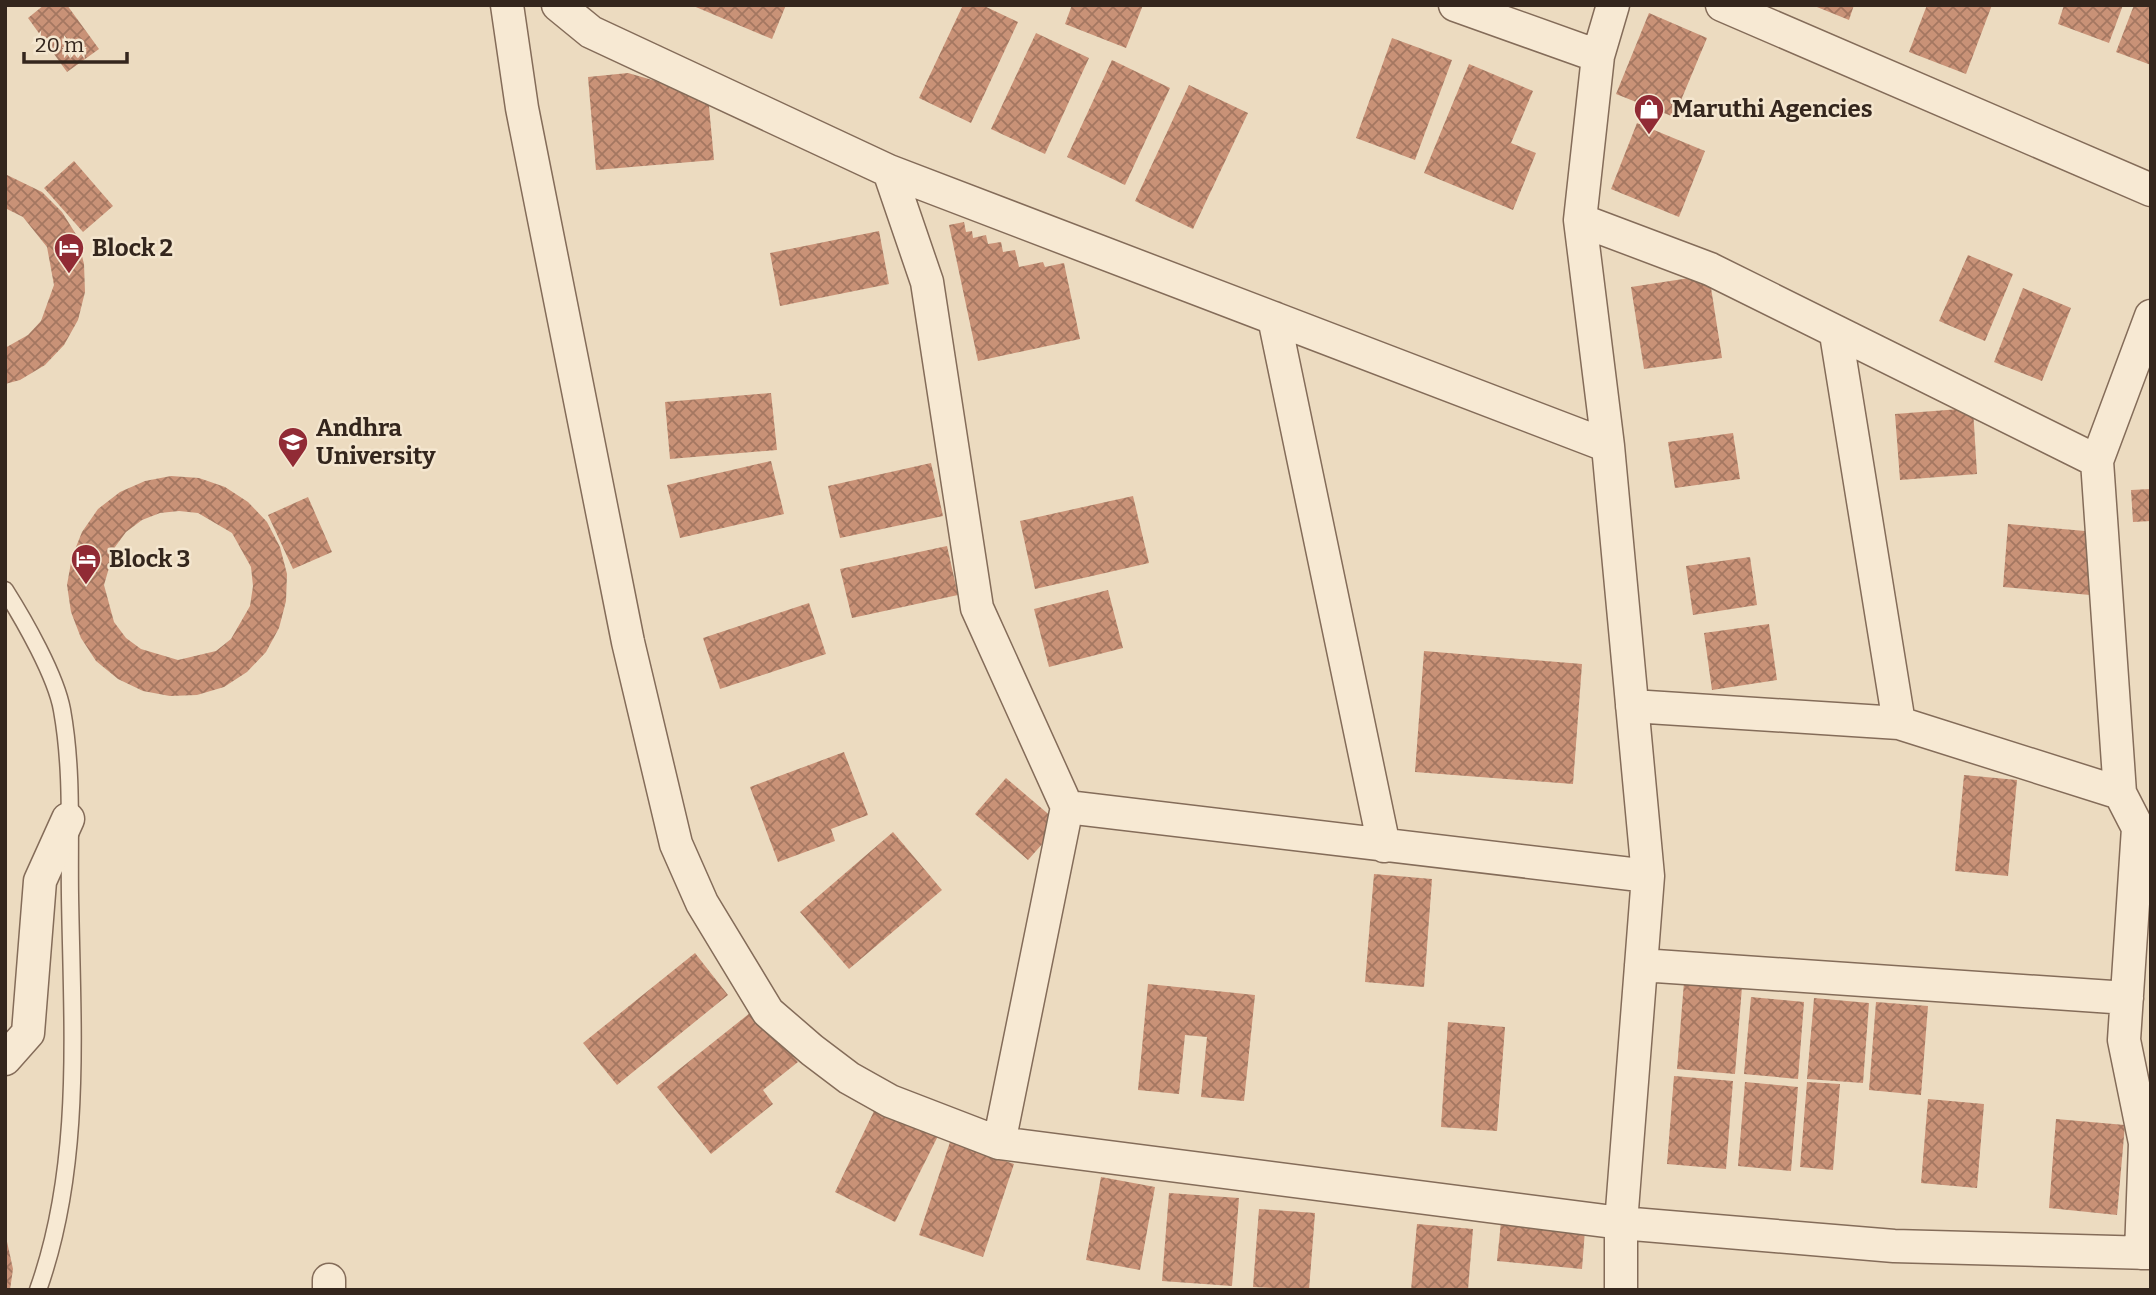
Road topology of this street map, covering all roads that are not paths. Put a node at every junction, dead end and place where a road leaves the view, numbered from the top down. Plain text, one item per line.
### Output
1 (507, 5) edge
2 (558, 5) edge
3 (1455, 5) edge
4 (1614, 5) edge
5 (1722, 5) edge
6 (1598, 56) junction
7 (889, 171) junction
8 (2151, 190) edge
9 (1580, 220) junction
10 (2151, 316) edge
11 (1274, 318) junction
12 (1836, 334) junction
13 (1608, 446) junction
14 (2096, 461) junction
15 (5, 590) edge
16 (1632, 706) junction
17 (1899, 723) junction
18 (2120, 793) junction
19 (1067, 807) junction
20 (68, 819) junction
21 (1384, 846) junction
22 (1648, 876) junction
23 (1641, 965) junction
24 (2127, 998) junction
25 (5, 1059) edge
26 (999, 1143) junction
27 (1621, 1223) junction
28 (2146, 1253) edge
29 (38, 1290) edge
30 (1621, 1290) edge

1 - 26 street
2 - 7 street
3 - 6 street
4 - 6 street
5 - 8 street
6 - 9 street
7 - 11 street
7 - 19 street
9 - 12 street
9 - 13 street
10 - 14 street
11 - 13 street
11 - 21 street
12 - 14 street
12 - 17 street
13 - 16 street
14 - 18 street
15 - 20 lane
16 - 17 street
16 - 22 street
17 - 18 street
18 - 24 street
19 - 21 street
19 - 26 street
20 - 25 street
20 - 29 lane
21 - 22 street
22 - 23 street
23 - 24 street
23 - 27 street
24 - 28 street
26 - 27 street
27 - 28 street
27 - 30 street

